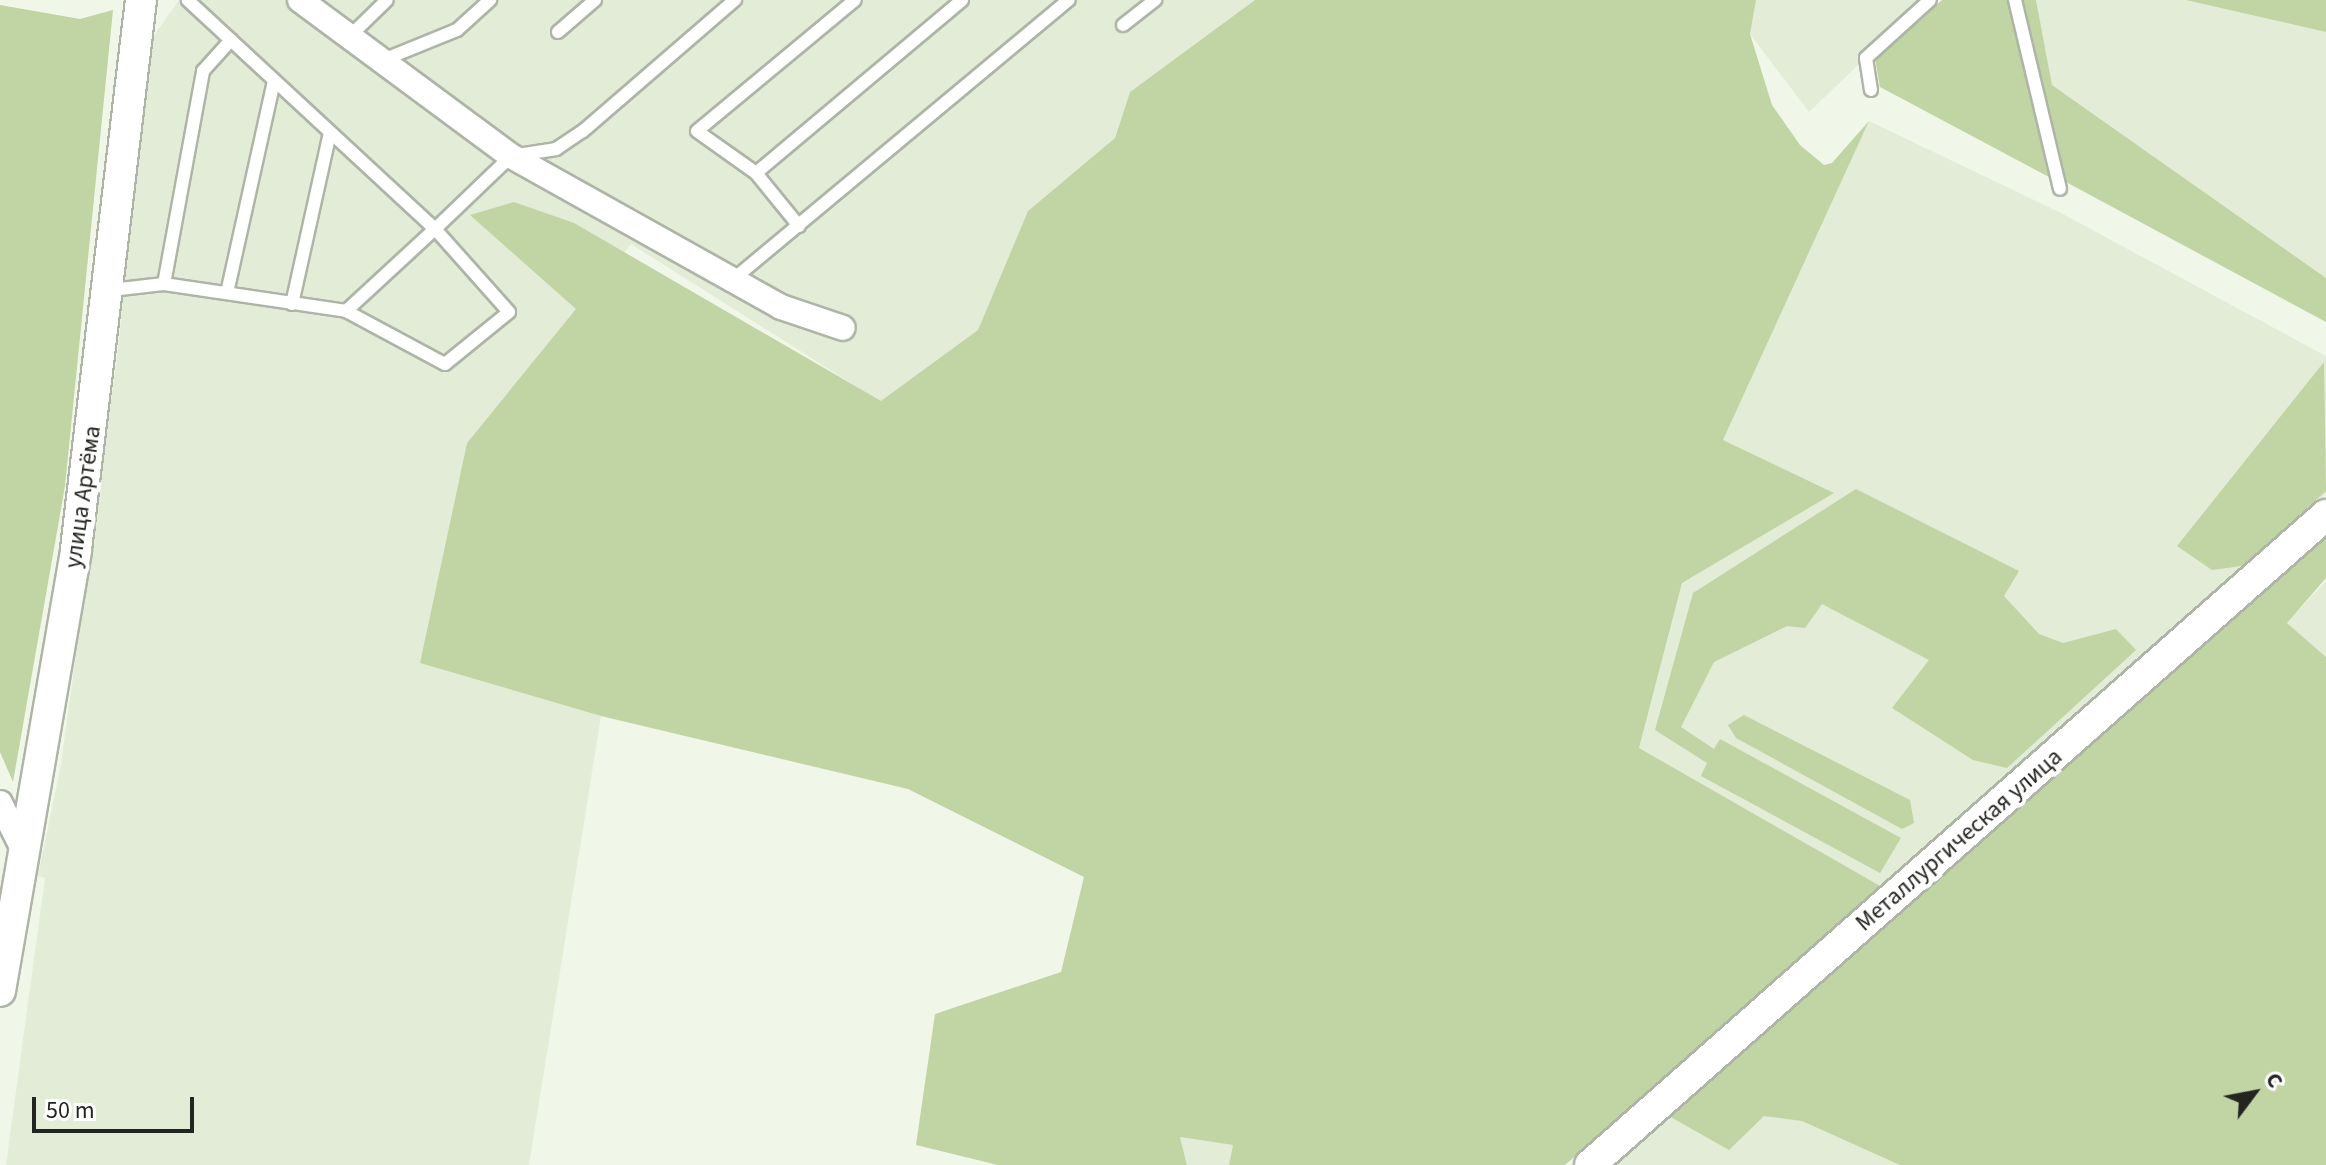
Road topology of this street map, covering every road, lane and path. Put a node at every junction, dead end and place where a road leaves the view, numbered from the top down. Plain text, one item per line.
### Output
1 (141, 0) edge
2 (188, 0) edge
3 (300, 0) edge
4 (387, 0) edge
5 (490, 0) edge
6 (595, 0) edge
7 (735, 0) edge
8 (855, 0) edge
9 (962, 0) edge
10 (1069, 0) edge
11 (1155, 0) edge
12 (1930, 0) edge
13 (2015, 0) edge
14 (1123, 25) dead end
15 (558, 32) dead end
16 (348, 38) junction
17 (231, 40) junction
18 (376, 62) junction
19 (274, 81) junction
20 (1871, 90) dead end
21 (330, 132) junction
22 (511, 156) junction
23 (756, 173) junction
24 (2060, 189) dead end
25 (799, 226) junction
26 (435, 229) junction
27 (736, 277) junction
28 (164, 284) junction
29 (111, 290) junction
30 (227, 293) junction
31 (292, 304) junction
32 (346, 311) junction
33 (843, 328) dead end
34 (2326, 515) edge
35 (0, 803) edge
36 (25, 853) junction
37 (0, 991) edge
38 (1590, 1165) edge

1 - 29 street, улица Артёма
2 - 17 lane
3 - 16 street
4 - 16 lane
5 - 18 lane
6 - 15 lane
7 - 22 lane
8 - 23 lane
9 - 23 lane
10 - 25 lane
11 - 14 lane
12 - 20 lane
13 - 24 lane
16 - 18 street
17 - 19 lane
17 - 28 lane
18 - 22 street
19 - 21 lane
19 - 30 lane
21 - 26 lane
21 - 31 lane
22 - 26 lane
22 - 27 street
23 - 25 lane
25 - 27 lane
26 - 32 lane
26 - 32 lane
27 - 33 street
28 - 29 lane
28 - 30 lane
29 - 36 street, улица Артёма
30 - 31 lane
31 - 32 lane
34 - 38 street, Металлургическая улица
35 - 36 street
36 - 37 street, улица Артёма

